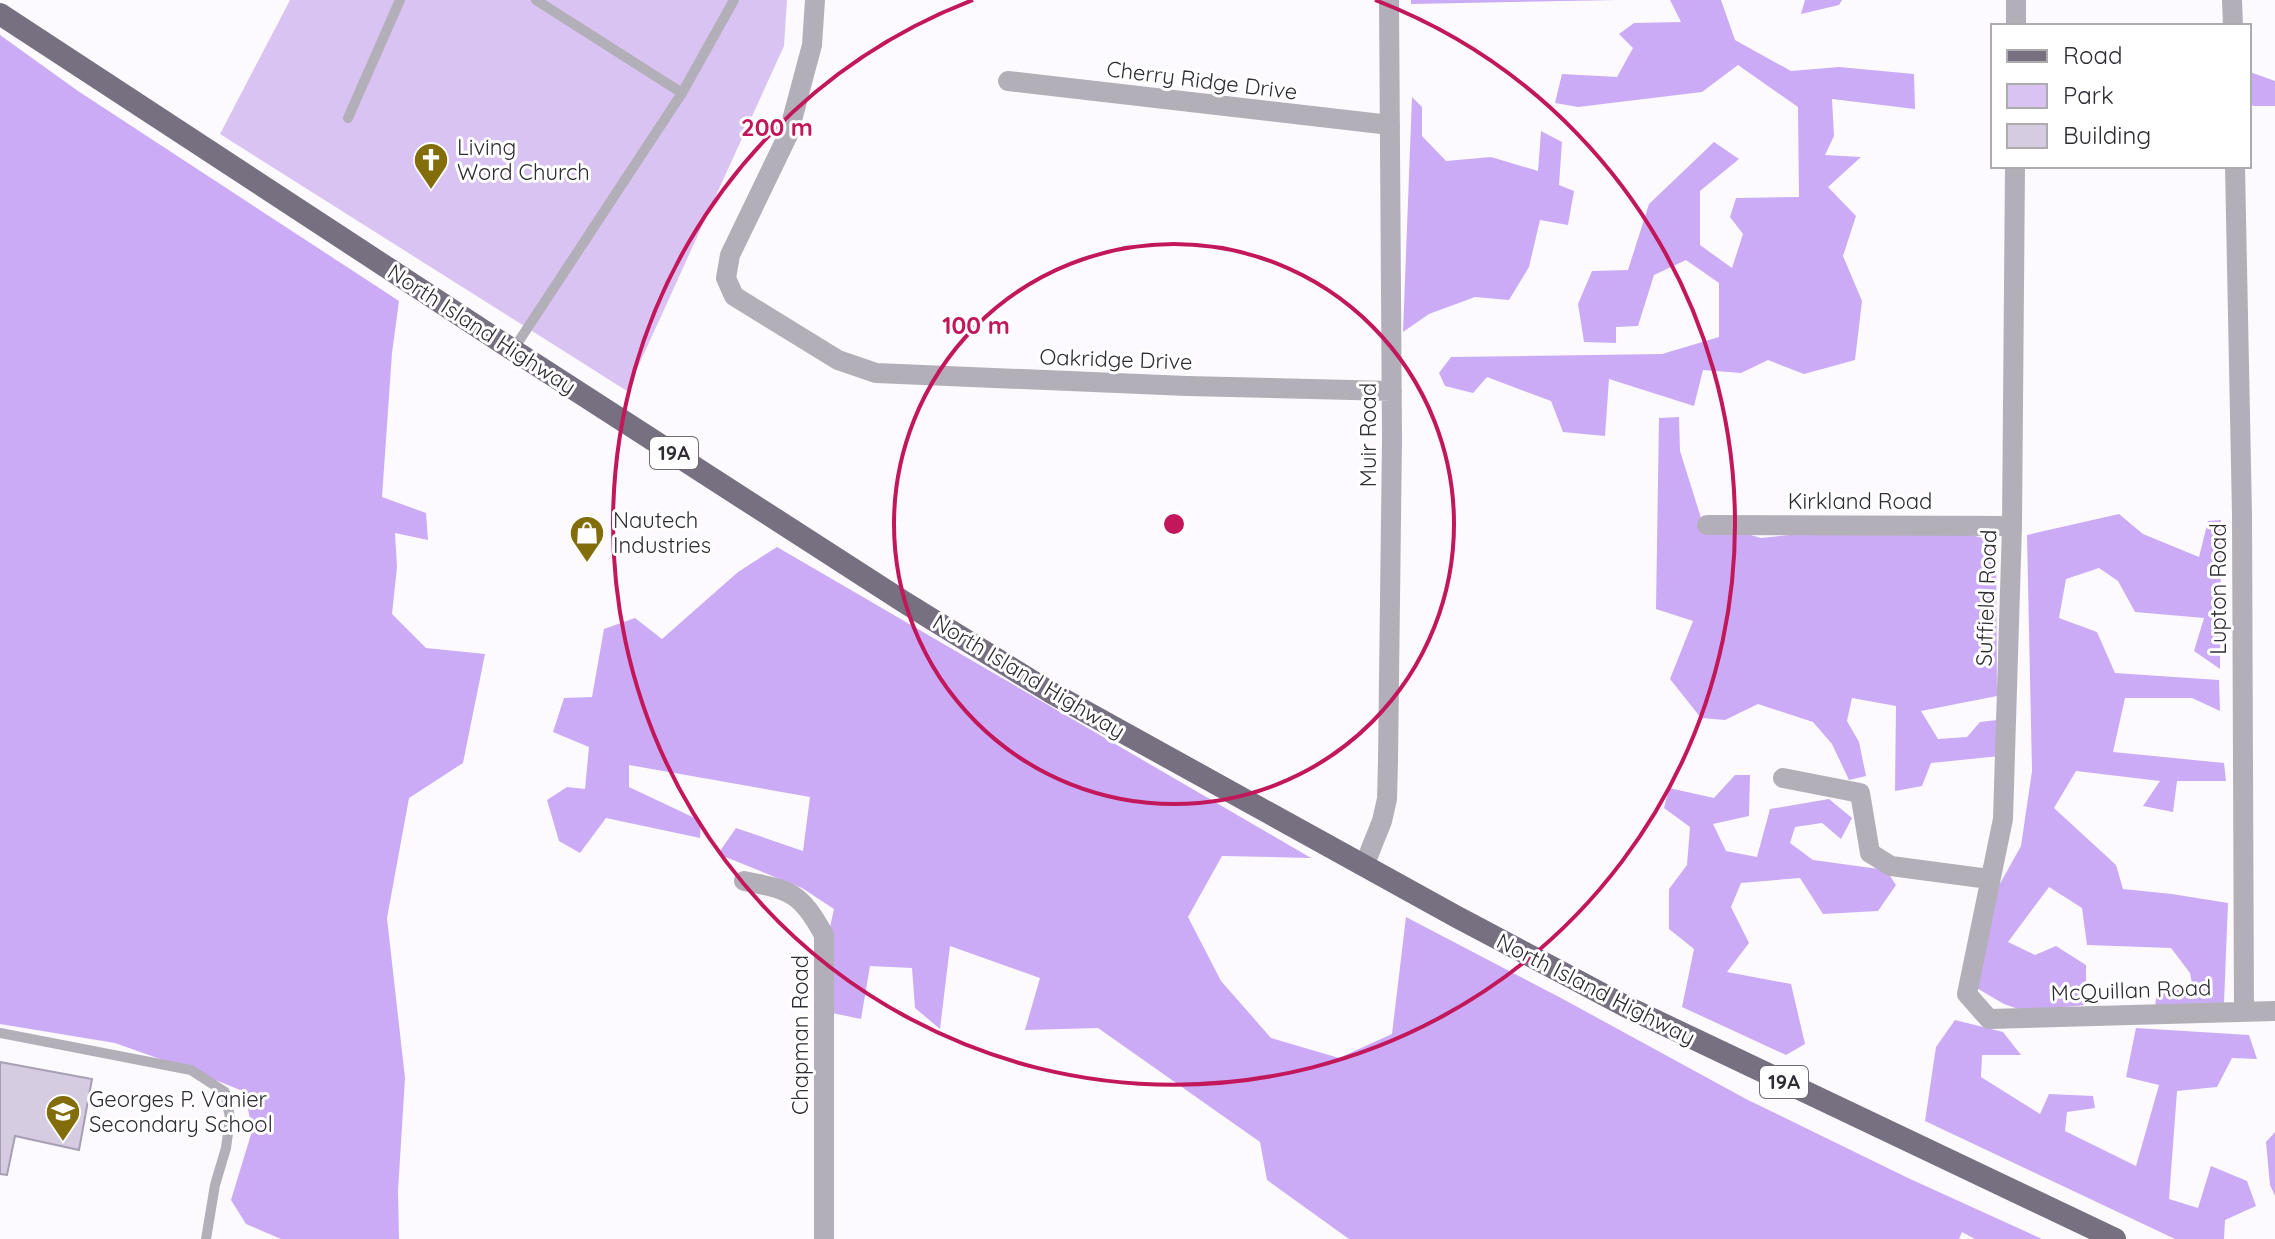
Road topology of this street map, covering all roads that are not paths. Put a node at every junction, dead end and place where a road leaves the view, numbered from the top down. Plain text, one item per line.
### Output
1 (400, 0) edge
2 (536, 0) edge
3 (734, 0) edge
4 (815, 0) edge
5 (1389, 0) edge
6 (2016, 0) edge
7 (2232, 0) edge
8 (0, 14) edge
9 (2016, 24) edge
10 (2233, 24) edge
11 (1008, 81) dead end
12 (682, 93) junction
13 (348, 118) dead end
14 (1390, 125) junction
15 (2015, 168) edge
16 (2235, 168) edge
17 (513, 350) junction
18 (1392, 391) junction
19 (1707, 525) dead end
20 (2012, 526) junction
21 (1783, 778) dead end
22 (1364, 866) junction
23 (1989, 879) junction
24 (744, 881) dead end
25 (2244, 1011) junction
26 (2275, 1011) edge
27 (1989, 1019) joint
28 (0, 1033) edge
29 (206, 1239) edge
30 (824, 1239) edge
31 (2115, 1239) edge

1 - 13 lane
2 - 12 lane
3 - 12 lane
4 - 18 street, Oakridge Drive
5 - 14 street, Muir Road
6 - 9 street
7 - 10 street
8 - 17 main road, North Island Highway / 19A
11 - 14 street, Cherry Ridge Drive
12 - 17 lane
14 - 18 street, Muir Road
15 - 20 street, Suffield Road
16 - 25 street, Lupton Road
17 - 22 main road, North Island Highway / 19A
18 - 22 street, Muir Road
19 - 20 street, Kirkland Road
20 - 23 street, Suffield Road
21 - 23 street
22 - 31 main road, North Island Highway / 19A
23 - 27 street, Suffield Road
24 - 30 street, Chapman Road
25 - 26 street, McQuillan Road
25 - 27 street, McQuillan Road
28 - 29 lane

